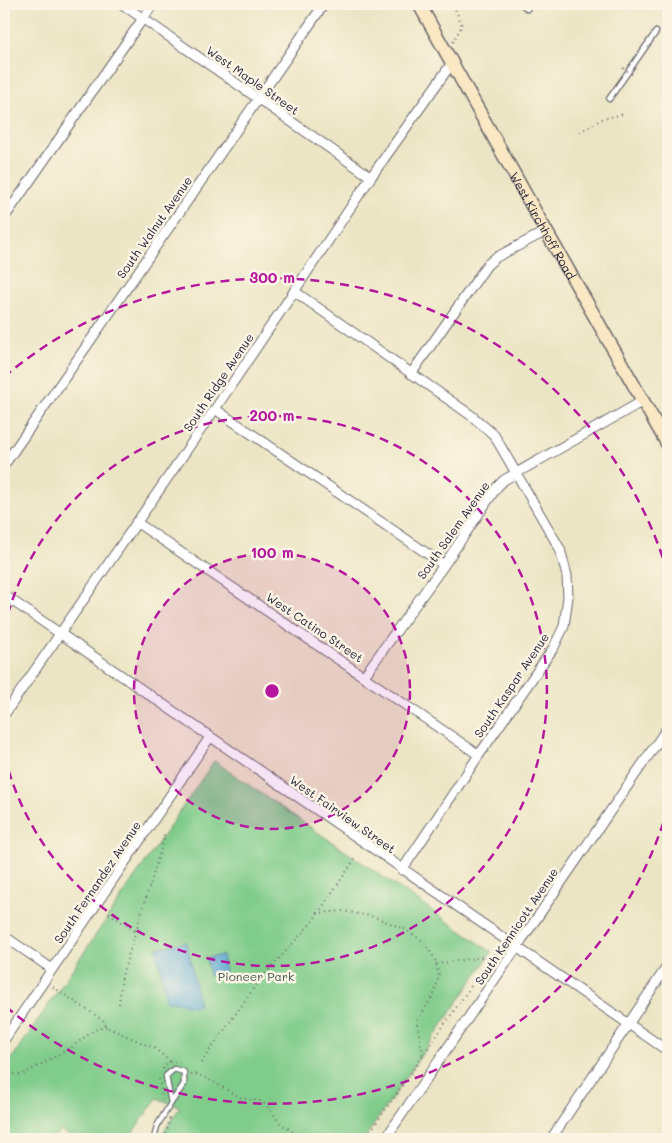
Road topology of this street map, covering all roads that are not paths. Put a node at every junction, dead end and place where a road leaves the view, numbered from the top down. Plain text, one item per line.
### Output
1 (122, 4) edge
2 (153, 4) edge
3 (324, 4) edge
4 (419, 4) edge
5 (522, 4) edge
6 (530, 4) edge
7 (143, 18) junction
8 (656, 32) dead end
9 (449, 58) junction
10 (258, 99) junction
11 (609, 99) dead end
12 (371, 177) junction
13 (4, 218) edge
14 (546, 231) junction
15 (294, 292) junction
16 (411, 374) junction
17 (643, 401) junction
18 (215, 409) junction
19 (668, 445) edge
20 (4, 465) edge
21 (517, 474) junction
22 (136, 522) junction
23 (444, 565) junction
24 (4, 596) edge
25 (59, 634) junction
26 (364, 676) junction
27 (4, 715) edge
28 (668, 727) edge
29 (210, 737) junction
30 (479, 755) junction
31 (402, 870) junction
32 (4, 936) edge
33 (517, 947) junction
34 (668, 965) edge
35 (52, 969) junction
36 (630, 1024) junction
37 (4, 1040) edge
38 (668, 1051) edge
39 (171, 1102) junction
40 (154, 1139) edge
41 (385, 1139) edge
42 (551, 1139) edge

1 - 7 street, West Maple Street
2 - 7 street
3 - 10 street, South Walnut Avenue
4 - 9 main road, West Kirchhoff Road
5 - 6 lane
7 - 10 street, West Maple Street
7 - 13 street
8 - 11 lane
9 - 12 street, South Ridge Avenue
9 - 14 main road, West Kirchhoff Road
10 - 12 street, West Maple Street
10 - 20 street, South Walnut Avenue
12 - 15 street, South Ridge Avenue
14 - 16 street
14 - 17 main road, West Kirchhoff Road
15 - 16 street
15 - 18 street, South Ridge Avenue
16 - 21 street
17 - 19 main road, West Kirchhoff Road
17 - 21 street, South Salem Avenue
18 - 22 street, South Ridge Avenue
18 - 23 street
21 - 23 street, South Salem Avenue
21 - 30 street, South Kaspar Avenue
22 - 25 street, South Ridge Avenue
22 - 26 street, West Catino Street
23 - 26 street, South Salem Avenue
24 - 25 street, West Fairview Street
25 - 27 street, South Ridge Avenue
25 - 29 street, West Fairview Street
26 - 30 street, West Catino Street
28 - 33 street, South Kennicott Avenue
29 - 31 street, West Fairview Street
29 - 35 street, South Fernandez Avenue
30 - 31 street, South Kaspar Avenue
31 - 33 street, West Fairview Street
32 - 35 street
33 - 36 street, West Fairview Street
33 - 41 street, South Kennicott Avenue
34 - 36 street
35 - 37 street, South Fernandez Avenue
36 - 38 street, West Fairview Street
36 - 42 street
39 - 39 lane
39 - 40 lane

